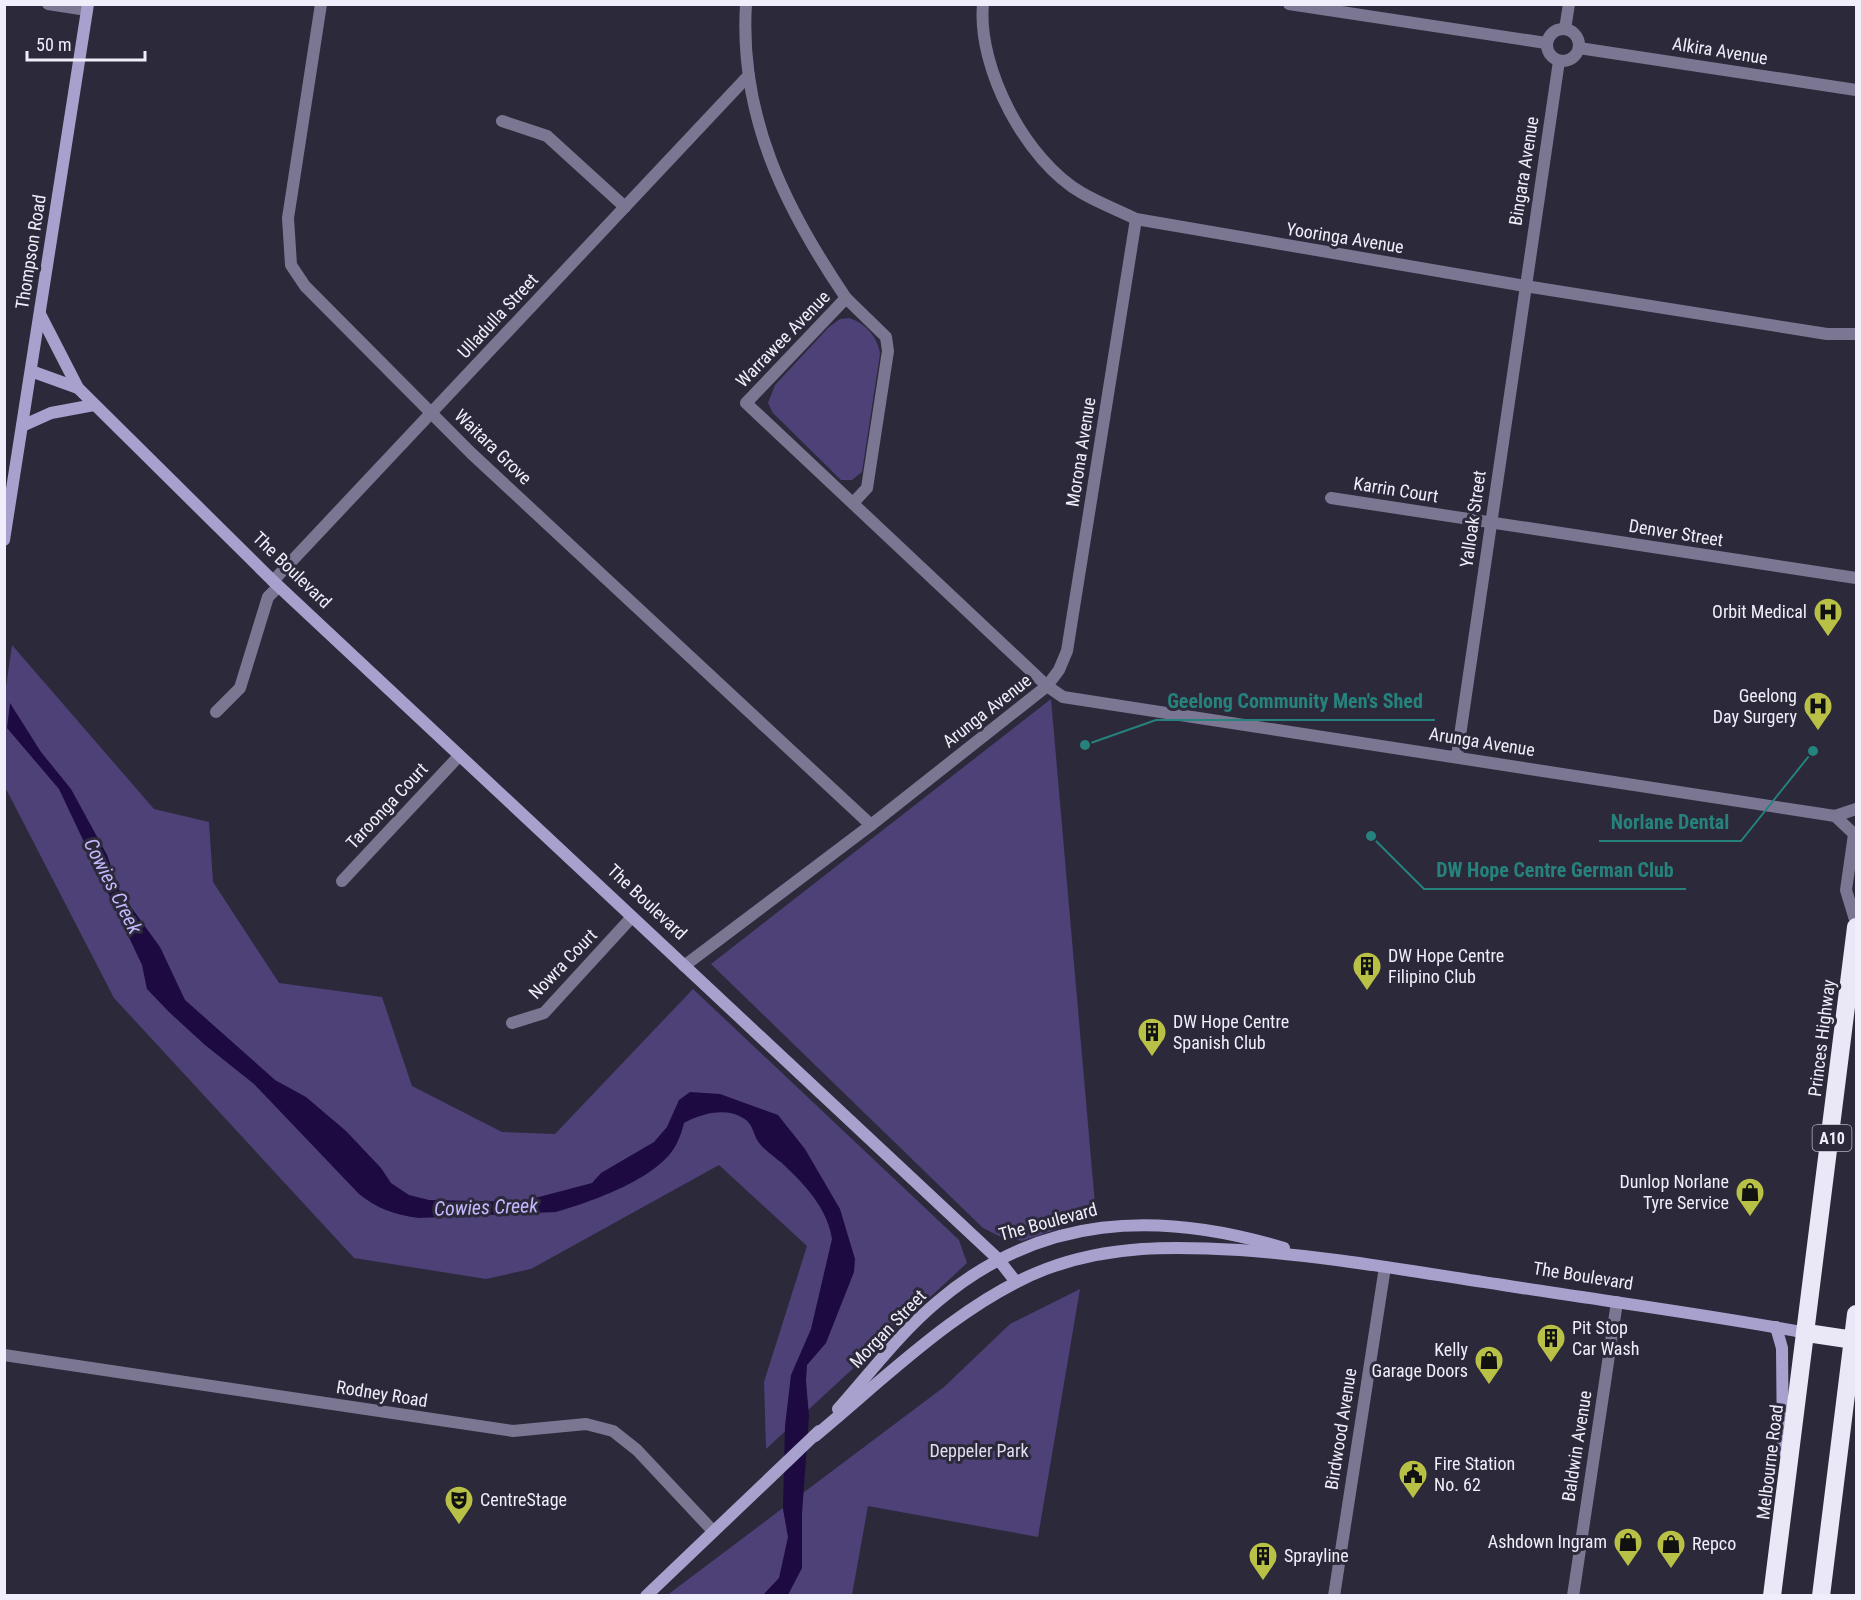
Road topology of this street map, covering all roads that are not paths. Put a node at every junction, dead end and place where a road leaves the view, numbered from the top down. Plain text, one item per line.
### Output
1 (48, 4) edge
2 (321, 4) edge
3 (746, 4) edge
4 (983, 4) edge
5 (1289, 4) edge
6 (1569, 4) edge
7 (88, 8) edge
8 (1565, 29) junction
9 (1546, 43) junction
10 (1579, 48) junction
11 (1559, 61) junction
12 (749, 75) junction
13 (1857, 90) edge
14 (502, 121) dead end
15 (625, 207) junction
16 (1136, 219) junction
17 (1525, 286) junction
18 (846, 298) junction
19 (40, 314) junction
20 (1827, 334) junction
21 (1857, 334) edge
22 (1857, 343) edge
23 (31, 371) junction
24 (78, 388) junction
25 (94, 405) junction
26 (431, 413) junction
27 (22, 426) junction
28 (1331, 498) dead end
29 (854, 502) junction
30 (1491, 523) junction
31 (4, 540) edge
32 (1857, 578) edge
33 (276, 584) junction
34 (1047, 686) junction
35 (216, 712) dead end
36 (459, 756) junction
37 (1457, 756) junction
38 (1857, 809) edge
39 (1835, 816) junction
40 (871, 825) junction
41 (342, 881) dead end
42 (632, 917) junction
43 (1857, 925) edge
44 (684, 966) junction
45 (512, 1023) dead end
46 (1306, 1254) junction
47 (998, 1259) junction
48 (1384, 1267) junction
49 (1016, 1282) junction
50 (1617, 1302) junction
51 (1857, 1314) edge
52 (1776, 1327) junction
53 (1807, 1333) junction
54 (1855, 1340) edge
55 (4, 1355) edge
56 (815, 1436) junction
57 (1786, 1500) junction
58 (713, 1531) junction
59 (646, 1596) edge
60 (1334, 1596) edge
61 (1573, 1596) edge
62 (1772, 1596) edge
63 (1821, 1596) edge

1 - 7 street
2 - 26 street, Waitara Grove
3 - 12 street, Warrawee Avenue
4 - 16 street, Yooringa Avenue
5 - 9 street
6 - 8 street
7 - 19 main road, Thompson Road
8 - 9 street
8 - 10 street
9 - 11 street
10 - 11 street
10 - 13 street, Alkira Avenue
11 - 17 street, Bingara Avenue
12 - 15 street, Ulladulla Street
12 - 18 street, Warrawee Avenue
14 - 15 street
15 - 26 street, Ulladulla Street
16 - 17 street, Yooringa Avenue
16 - 34 street, Morona Avenue
17 - 20 street, Yooringa Avenue
17 - 30 street, Yalloak Street
18 - 29 street, Warrawee Avenue
18 - 29 street, Warrawee Avenue
19 - 23 main road, Thompson Road
19 - 24 main road
20 - 21 street, Yooringa Avenue
20 - 22 street, Yooringa Avenue
23 - 24 main road, The Boulevard
23 - 27 main road, Thompson Road
24 - 25 main road, The Boulevard
25 - 27 main road
25 - 33 main road, The Boulevard
26 - 33 street, Ulladulla Street
26 - 40 street, Waitara Grove
27 - 31 main road, Thompson Road
28 - 30 street, Karrin Court
29 - 34 street, Warrawee Avenue
30 - 32 street, Denver Street
30 - 37 street, Yalloak Street
33 - 35 street, Ulladulla Street
33 - 36 main road, The Boulevard
34 - 37 street, Arunga Avenue
34 - 40 street, Arunga Avenue
36 - 41 street, Taroonga Court
36 - 42 main road, The Boulevard
37 - 39 street, Arunga Avenue
38 - 39 street, Arunga Avenue
39 - 43 street
40 - 44 street, Arunga Avenue
42 - 44 main road, The Boulevard
42 - 45 street, Nowra Court
43 - 53 highway, Princes Highway / A10
44 - 47 main road, The Boulevard
46 - 47 main road, The Boulevard
46 - 48 main road, The Boulevard
46 - 49 main road, The Boulevard
47 - 49 main road
47 - 56 main road, Morgan Street
48 - 50 main road, The Boulevard
48 - 60 street, Birdwood Avenue
49 - 56 main road, Morgan Street
50 - 52 main road, The Boulevard
50 - 61 street, Baldwin Avenue
51 - 54 highway
52 - 53 main road, The Boulevard
52 - 57 main road
53 - 54 highway, The Boulevard
53 - 57 highway, Melbourne Road / A10
54 - 63 highway
55 - 58 street, Rodney Road
56 - 58 main road, Morgan Street
57 - 62 highway, Melbourne Road / A10
58 - 59 main road, Morgan Street

